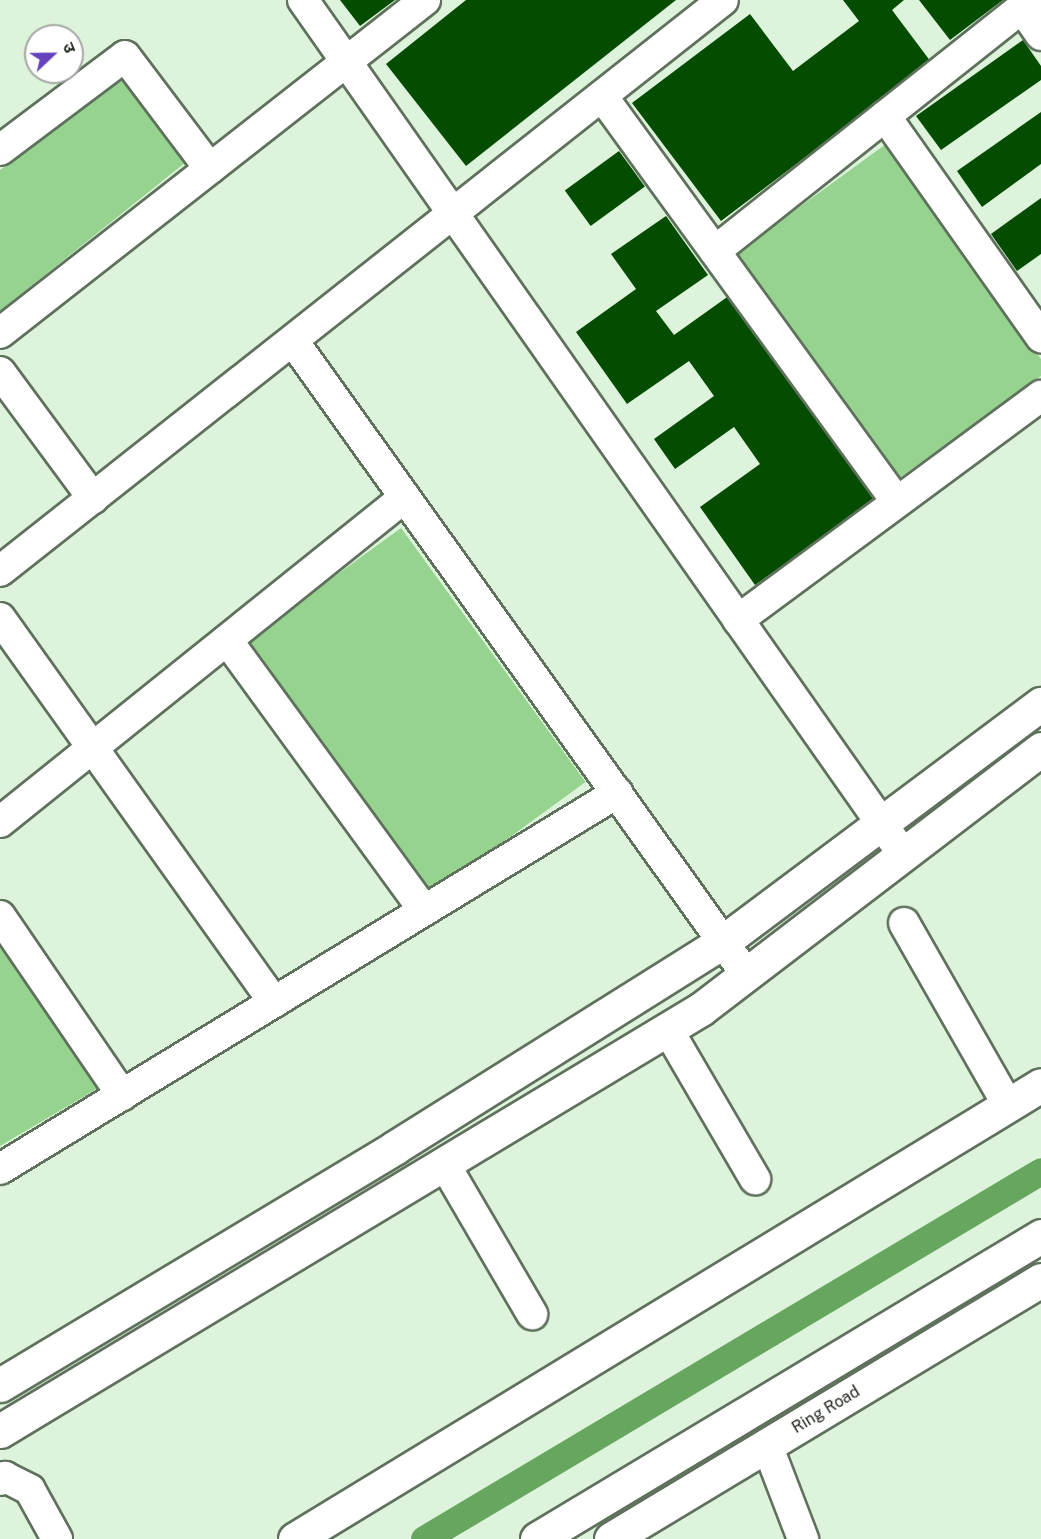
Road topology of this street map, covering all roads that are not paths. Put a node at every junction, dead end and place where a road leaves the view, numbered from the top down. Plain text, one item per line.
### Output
1 (303, 0) edge
2 (425, 0) edge
3 (723, 0) edge
4 (1027, 4) edge
5 (1041, 34) edge
6 (346, 62) junction
7 (602, 96) junction
8 (885, 116) junction
9 (0, 150) edge
10 (210, 169) junction
11 (454, 215) junction
12 (715, 251) junction
13 (0, 333) edge
14 (1041, 338) edge
15 (293, 341) junction
16 (0, 372) edge
17 (1041, 396) edge
18 (405, 497) junction
19 (93, 498) junction
20 (896, 500) junction
21 (0, 571) edge
22 (0, 618) edge
23 (738, 620) junction
24 (227, 640) junction
25 (1041, 704) edge
26 (93, 748) junction
27 (1041, 749) edge
28 (616, 792) junction
29 (0, 822) edge
30 (879, 824) junction
31 (903, 854) junction
32 (424, 910) junction
33 (0, 916) edge
34 (904, 924) dead end
35 (724, 941) junction
36 (746, 974) junction
37 (274, 1002) junction
38 (668, 1030) junction
39 (1041, 1085) edge
40 (122, 1095) junction
41 (1008, 1105) junction
42 (445, 1165) junction
43 (0, 1169) edge
44 (755, 1179) dead end
45 (1041, 1236) edge
46 (1041, 1280) edge
47 (532, 1314) dead end
48 (0, 1385) edge
49 (0, 1431) edge
50 (767, 1445) junction
51 (0, 1480) edge
52 (57, 1539) edge
53 (295, 1539) edge
54 (537, 1539) edge
55 (611, 1539) edge
56 (803, 1539) edge

1 - 6 street
2 - 6 street
3 - 7 street
4 - 5 street
4 - 8 street
6 - 10 street
6 - 11 street
7 - 11 street
7 - 12 street
8 - 12 street
8 - 14 street
9 - 10 street
10 - 13 street
11 - 15 street
11 - 23 street
12 - 20 street
15 - 18 street
15 - 19 street
16 - 19 street
17 - 20 street
18 - 24 street
18 - 28 street
19 - 21 street
20 - 23 street
22 - 26 street
23 - 30 street
24 - 26 street
24 - 32 street
25 - 30 street
26 - 29 street
26 - 37 street
27 - 31 street
28 - 32 street
28 - 35 street
30 - 31 street
30 - 35 street
31 - 36 street
32 - 37 street
33 - 40 street
34 - 41 street
35 - 36 street
35 - 48 street
36 - 38 street
37 - 40 street
38 - 42 street
38 - 44 street
39 - 41 street
40 - 43 street
41 - 53 street
42 - 47 street
42 - 49 street
45 - 54 street
46 - 50 street, Ring Road
50 - 55 street, Ring Road
50 - 56 street
51 - 52 street

